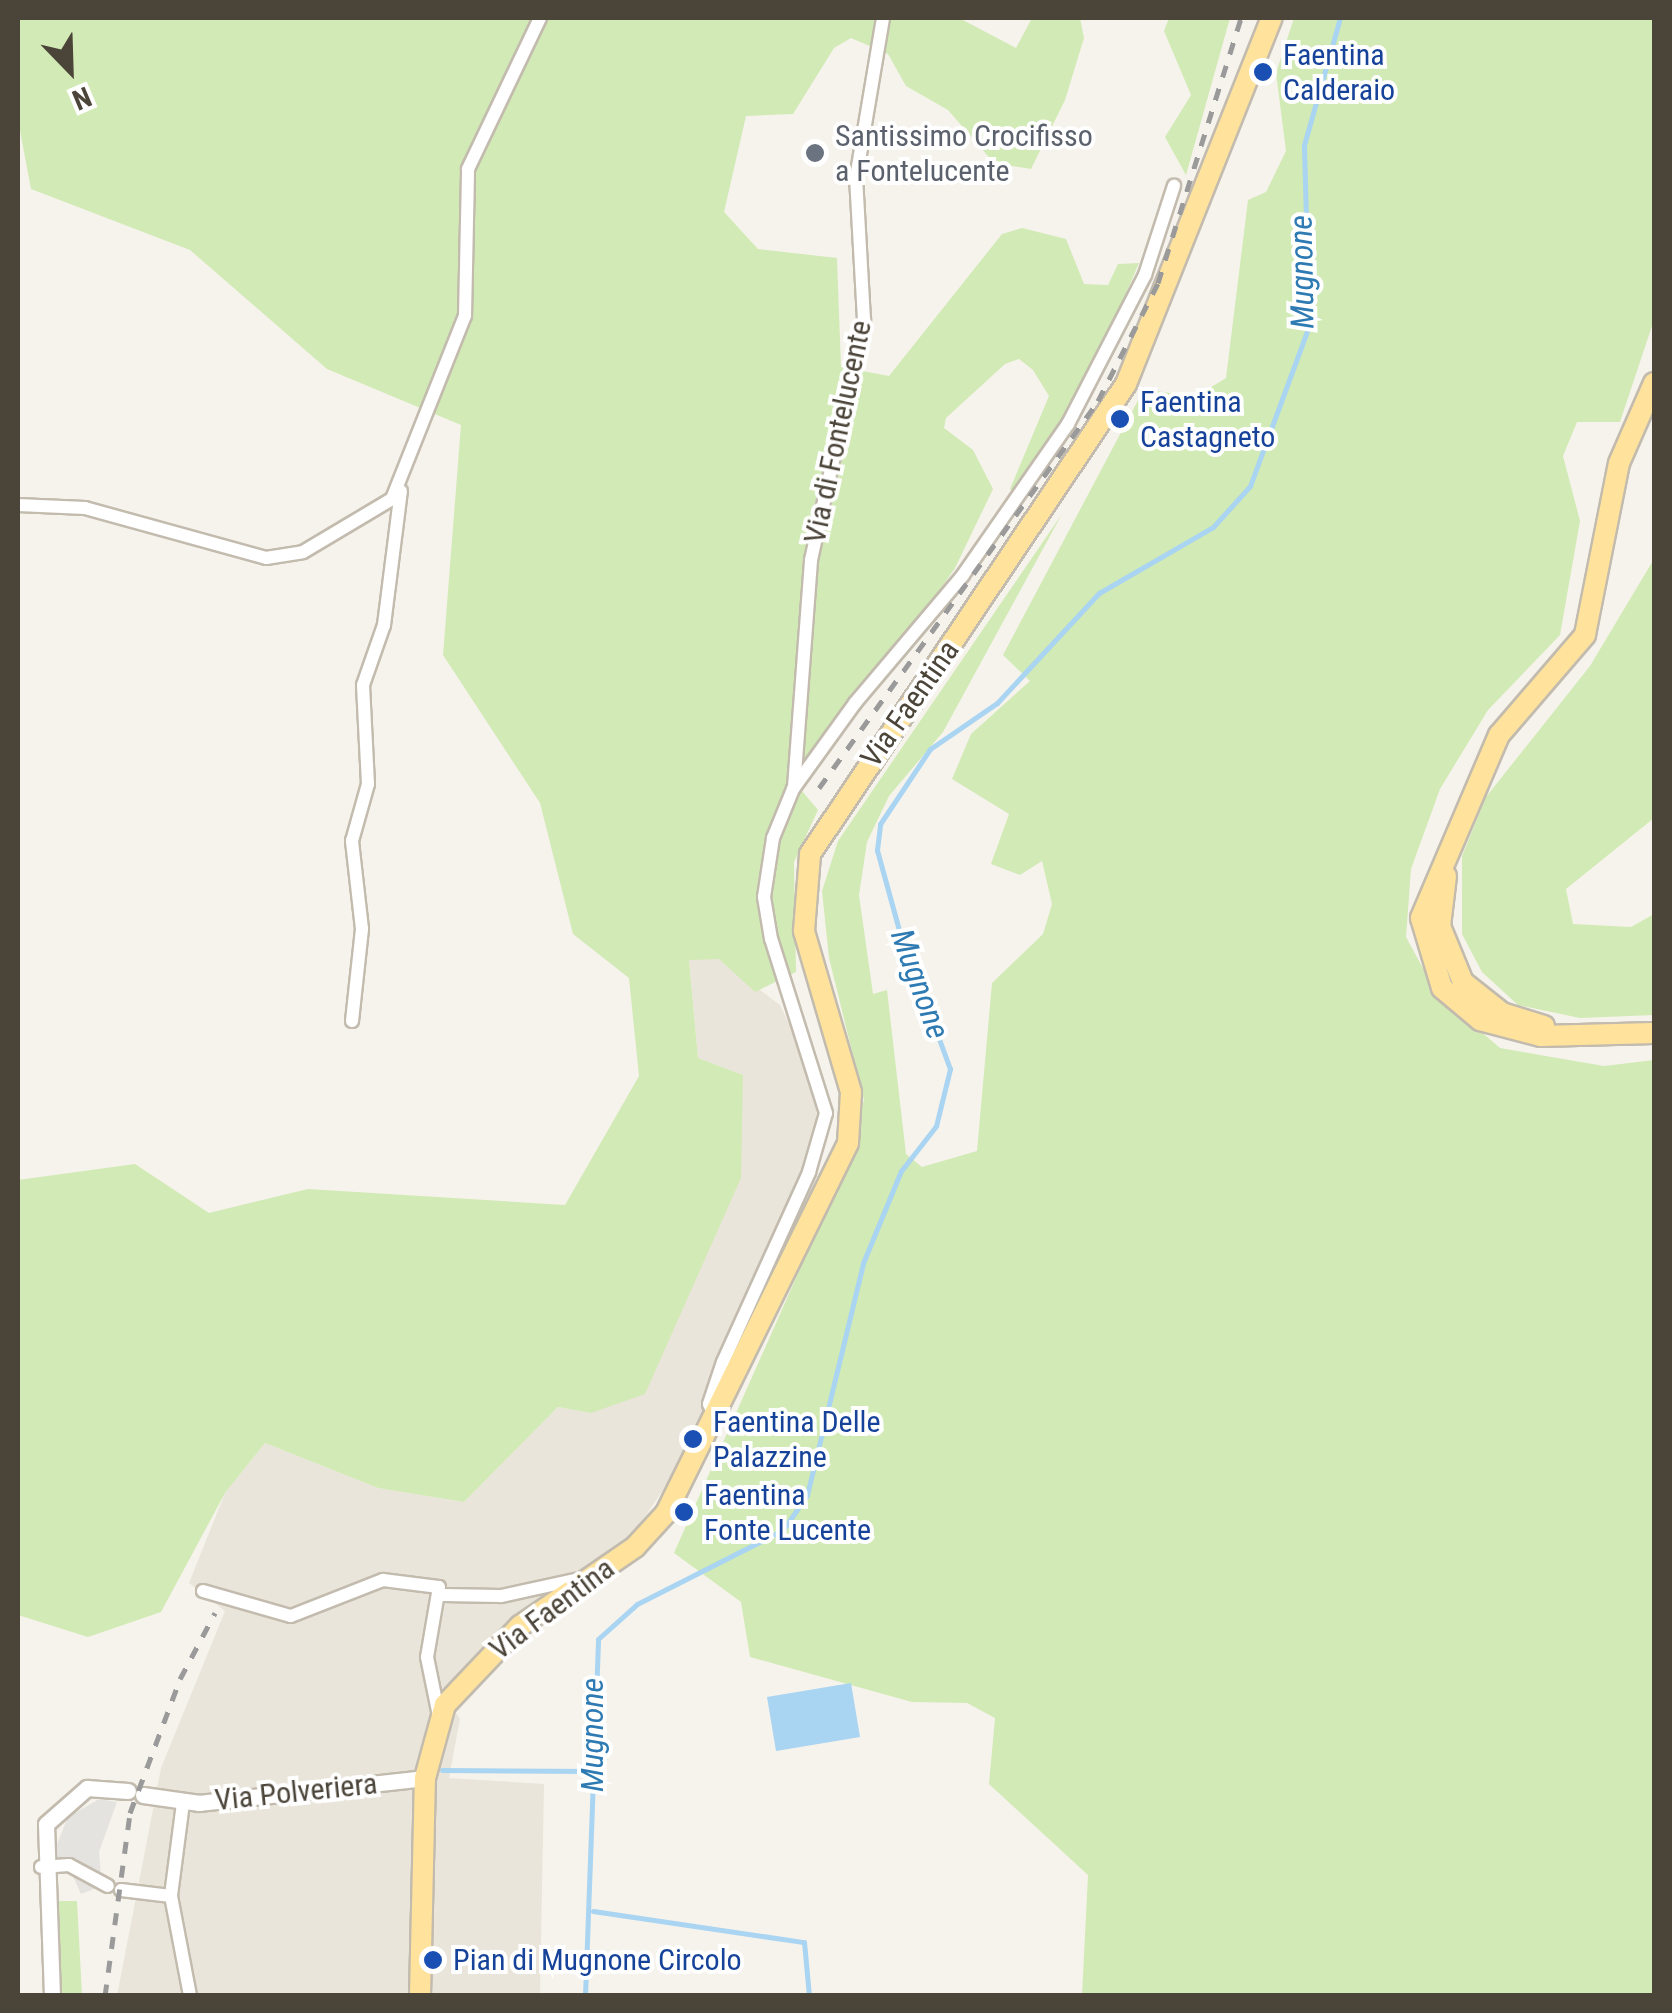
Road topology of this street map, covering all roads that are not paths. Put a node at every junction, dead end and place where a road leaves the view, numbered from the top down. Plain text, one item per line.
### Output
1 (540, 18) edge
2 (883, 18) edge
3 (1272, 18) edge
4 (1174, 186) dead end
5 (1654, 384) edge
6 (402, 489) junction
7 (18, 505) edge
8 (794, 789) junction
9 (352, 1021) dead end
10 (1654, 1033) edge
11 (717, 1417) junction
12 (590, 1577) junction
13 (203, 1591) dead end
14 (443, 1594) junction
15 (440, 1718) junction
16 (425, 1778) junction
17 (183, 1802) junction
18 (42, 1867) junction
19 (171, 1896) junction
20 (52, 1996) edge
21 (190, 1996) edge
22 (420, 1996) edge

1 - 6 street
2 - 8 street, Via di Fontelucente
3 - 11 main road, Via Faentina
4 - 8 street, Via Faentina
5 - 10 main road
6 - 7 street
6 - 9 street
8 - 11 street, Via Faentina
11 - 12 main road, Via Faentina
12 - 14 street
12 - 15 main road, Via Faentina
13 - 14 street
14 - 15 street
15 - 16 main road, Via Faentina
16 - 17 street, Via Polveriera
16 - 22 main road, Via Faentina
17 - 18 street
17 - 19 street, Via Polveriera
18 - 19 street
18 - 20 street
19 - 21 street, Via Polveriera

